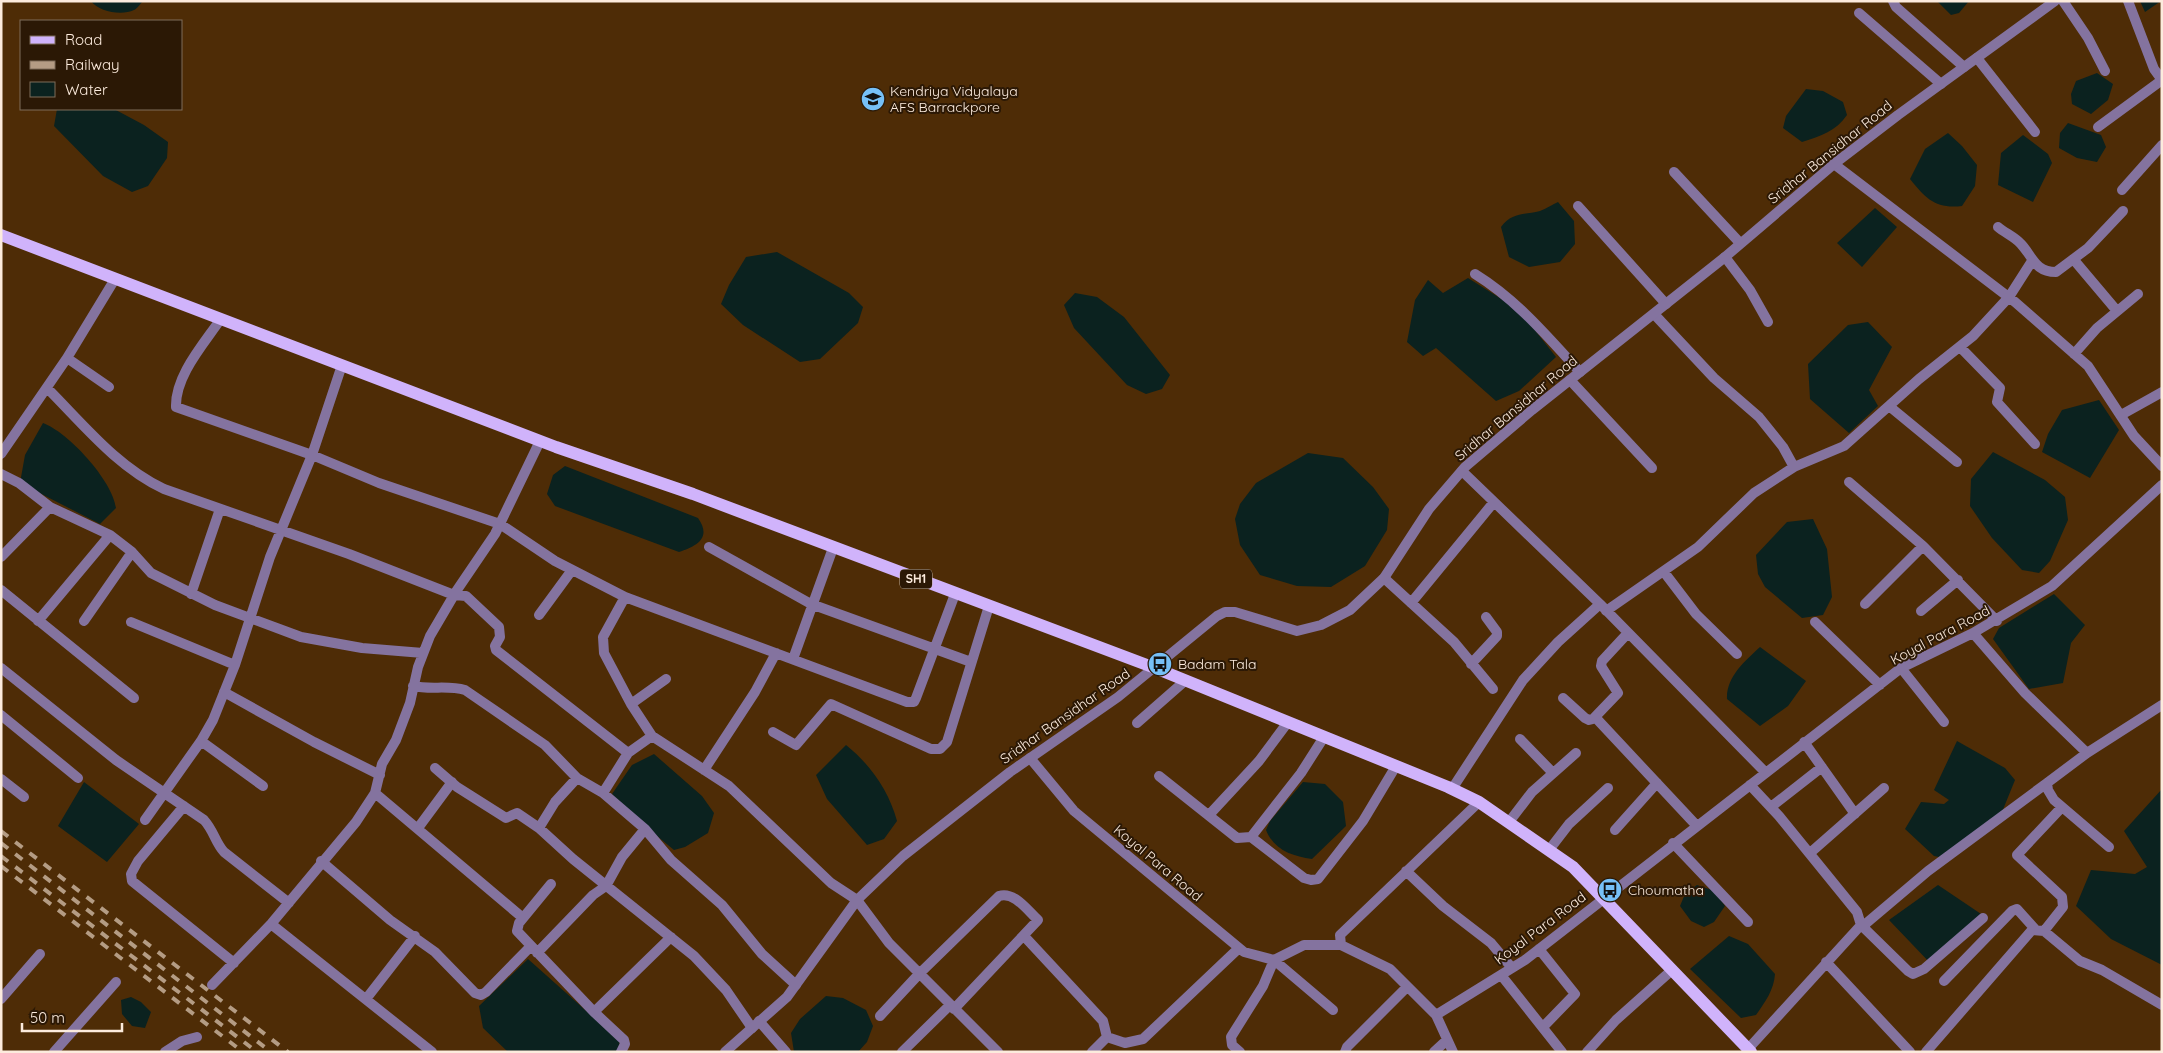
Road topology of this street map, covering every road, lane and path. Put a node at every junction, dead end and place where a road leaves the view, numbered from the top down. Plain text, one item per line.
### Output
1 (1893, 1) edge
2 (2055, 1) edge
3 (2063, 1) edge
4 (2128, 1) edge
5 (1859, 13) dead end
6 (1976, 58) junction
7 (1964, 67) junction
8 (2105, 71) dead end
9 (2162, 80) edge
10 (1941, 84) junction
11 (2098, 127) dead end
12 (2035, 132) dead end
13 (2162, 146) edge
14 (1834, 164) junction
15 (1674, 172) dead end
16 (2122, 190) dead end
17 (1578, 206) dead end
18 (2124, 211) dead end
19 (1998, 227) dead end
20 (1, 235) edge
21 (1740, 243) junction
22 (1725, 257) junction
23 (2074, 260) junction
24 (2032, 262) junction
25 (1475, 274) dead end
26 (115, 279) junction
27 (2138, 294) dead end
28 (2009, 297) junction
29 (1666, 304) junction
30 (2117, 311) junction
31 (1654, 314) junction
32 (220, 320) junction
33 (1768, 322) dead end
34 (1960, 347) junction
35 (2074, 354) junction
36 (67, 358) junction
37 (342, 365) junction
38 (1580, 372) junction
39 (1570, 380) junction
40 (109, 387) dead end
41 (47, 388) junction
42 (2162, 392) edge
43 (1889, 406) junction
44 (2121, 415) junction
45 (540, 441) junction
46 (2035, 444) dead end
47 (1, 454) edge
48 (312, 455) junction
49 (1957, 462) dead end
50 (2162, 466) edge
51 (1794, 467) junction
52 (1652, 468) dead end
53 (1462, 471) junction
54 (1, 474) edge
55 (1850, 482) dead end
56 (2162, 485) edge
57 (1494, 502) junction
58 (50, 507) junction
59 (220, 509) junction
60 (500, 524) junction
61 (280, 531) junction
62 (110, 536) junction
63 (1923, 546) junction
64 (708, 547) dead end
65 (833, 548) junction
66 (132, 552) junction
67 (1, 557) edge
68 (572, 570) junction
69 (1664, 572) junction
70 (1384, 578) junction
71 (1958, 580) junction
72 (1, 590) edge
73 (191, 594) junction
74 (955, 594) junction
75 (454, 595) junction
76 (625, 597) junction
77 (1411, 603) junction
78 (811, 604) junction
79 (1865, 604) dead end
80 (989, 606) junction
81 (1603, 607) junction
82 (1921, 611) dead end
83 (539, 615) dead end
84 (250, 617) junction
85 (1486, 617) dead end
86 (38, 621) junction
87 (84, 621) dead end
88 (1997, 621) junction
89 (131, 622) dead end
90 (1815, 622) dead end
91 (1973, 633) junction
92 (1627, 634) junction
93 (935, 649) junction
94 (423, 653) junction
95 (776, 653) junction
96 (1737, 654) dead end
97 (792, 659) junction
98 (971, 662) junction
99 (1472, 664) junction
100 (235, 665) junction
101 (1, 668) edge
102 (1156, 668) junction
103 (1901, 668) junction
104 (666, 679) dead end
105 (1186, 680) junction
106 (1880, 685) junction
107 (413, 686) junction
108 (1493, 690) dead end
109 (224, 692) junction
110 (134, 698) dead end
111 (1563, 698) dead end
112 (631, 704) junction
113 (2162, 705) edge
114 (1, 715) edge
115 (1595, 717) junction
116 (1288, 722) junction
117 (1944, 722) dead end
118 (1137, 723) dead end
119 (773, 732) dead end
120 (652, 736) junction
121 (1324, 737) junction
122 (1520, 739) dead end
123 (201, 741) junction
124 (1804, 742) junction
125 (628, 753) junction
126 (1576, 753) dead end
127 (2087, 753) junction
128 (1030, 758) junction
129 (1396, 766) junction
130 (435, 768) dead end
131 (1822, 768) junction
132 (704, 770) junction
133 (1764, 772) junction
134 (1553, 773) junction
135 (380, 775) junction
136 (1159, 776) dead end
137 (78, 778) dead end
138 (576, 778) junction
139 (1, 779) edge
140 (452, 782) junction
141 (1657, 783) junction
142 (2047, 783) junction
143 (1750, 784) junction
144 (263, 786) dead end
145 (1608, 788) dead end
146 (1884, 788) dead end
147 (1452, 789) junction
148 (165, 793) junction
149 (374, 793) junction
150 (603, 793) junction
151 (24, 797) dead end
152 (1479, 802) junction
153 (184, 806) junction
154 (1771, 807) junction
155 (2062, 807) junction
156 (1856, 814) junction
157 (1209, 815) junction
158 (145, 820) dead end
159 (1509, 822) junction
160 (1696, 825) junction
161 (418, 828) junction
162 (540, 828) junction
163 (645, 829) junction
164 (1615, 830) dead end
165 (1251, 837) junction
166 (1673, 843) junction
167 (2110, 847) dead end
168 (1549, 850) junction
169 (1810, 853) junction
170 (321, 861) junction
171 (1406, 870) junction
172 (551, 884) dead end
173 (606, 886) junction
174 (1603, 898) junction
175 (857, 900) junction
176 (289, 903) junction
177 (523, 918) junction
178 (1983, 918) dead end
179 (1748, 922) dead end
180 (271, 924) junction
181 (1862, 925) junction
182 (2040, 930) junction
183 (415, 936) junction
184 (1024, 936) junction
185 (671, 937) junction
186 (1341, 944) junction
187 (1239, 948) junction
188 (1539, 949) junction
189 (534, 950) junction
190 (40, 954) dead end
191 (1274, 960) junction
192 (1826, 962) junction
193 (234, 963) junction
194 (1512, 968) junction
195 (1672, 970) junction
196 (920, 974) junction
197 (1501, 974) junction
198 (1944, 981) dead end
199 (116, 982) dead end
200 (796, 985) junction
201 (212, 986) dead end
202 (1407, 987) junction
203 (1, 999) edge
204 (366, 999) junction
205 (2162, 1005) edge
206 (952, 1007) junction
207 (1333, 1010) dead end
208 (594, 1012) junction
209 (1436, 1015) junction
210 (880, 1016) dead end
211 (756, 1024) junction
212 (1542, 1027) junction
213 (197, 1037) dead end
214 (1107, 1037) junction
215 (1447, 1040) junction
216 (1750, 1050) edge
217 (905, 1051) edge
218 (54, 1052) edge
219 (166, 1052) edge
220 (432, 1052) edge
221 (621, 1052) edge
222 (725, 1052) edge
223 (786, 1052) edge
224 (998, 1052) edge
225 (1092, 1052) edge
226 (1240, 1052) edge
227 (1345, 1052) edge
228 (1434, 1052) edge
229 (1453, 1052) edge
230 (1562, 1052) edge
231 (1587, 1052) edge
232 (1910, 1052) edge
233 (1926, 1052) edge

1 - 7 street
2 - 6 street, Sridhar Bansidhar Road
3 - 8 street
4 - 9 street
5 - 10 street
6 - 7 street, Sridhar Bansidhar Road
6 - 12 street
7 - 10 street, Sridhar Bansidhar Road
9 - 11 street
10 - 14 street, Sridhar Bansidhar Road
13 - 16 street
14 - 21 street, Sridhar Bansidhar Road
14 - 28 street
15 - 21 street
17 - 29 street
18 - 23 street
19 - 24 street
20 - 26 main road, SH1
21 - 22 street, Sridhar Bansidhar Road
22 - 29 street, Sridhar Bansidhar Road
22 - 33 street
23 - 24 street
23 - 30 street
24 - 28 street
25 - 38 street
26 - 32 main road, SH1
26 - 36 street
27 - 30 street
28 - 34 street
28 - 35 street
29 - 31 street, Sridhar Bansidhar Road
30 - 35 street
31 - 38 street, Sridhar Bansidhar Road
31 - 51 street
32 - 37 main road, SH1
32 - 48 street
34 - 43 street
34 - 46 street
35 - 44 street
36 - 40 street
36 - 41 street
37 - 45 main road, SH1
37 - 48 street
38 - 39 street, Sridhar Bansidhar Road
39 - 52 street
39 - 53 street, Sridhar Bansidhar Road
41 - 47 street
41 - 59 street
42 - 44 street
43 - 49 street
43 - 51 street
44 - 50 street
45 - 60 street
45 - 65 main road, SH1
48 - 60 street
48 - 61 street
51 - 69 street
53 - 57 street
53 - 70 street, Sridhar Bansidhar Road
54 - 58 street
55 - 63 street
56 - 88 street, Koyal Para Road
57 - 77 street
57 - 81 street
58 - 62 street
58 - 67 street
59 - 61 street
59 - 73 street
60 - 68 street
60 - 75 street
61 - 75 street
61 - 84 street
62 - 66 street
62 - 86 street
63 - 71 street
63 - 79 street
64 - 78 street
65 - 74 main road, SH1
65 - 78 street
66 - 73 street
66 - 87 street
68 - 76 street
68 - 83 street
69 - 81 street
69 - 96 street
70 - 77 street
70 - 102 street, Sridhar Bansidhar Road
71 - 82 street
71 - 88 street
72 - 86 street
73 - 84 street
74 - 80 main road, SH1
74 - 93 street
75 - 94 street
75 - 125 street
76 - 95 street
76 - 112 street
77 - 99 street
78 - 93 street
78 - 97 street
80 - 98 street
80 - 102 main road, SH1
81 - 92 street
81 - 147 street
84 - 94 street
84 - 100 street
85 - 99 street
86 - 110 street
88 - 91 street, Koyal Para Road
89 - 100 street
90 - 106 street
91 - 103 street, Koyal Para Road
91 - 127 street
92 - 115 street
92 - 133 street
93 - 97 street
93 - 98 street
94 - 107 street
95 - 97 street
95 - 132 street
98 - 119 street
99 - 108 street
100 - 109 street
101 - 148 street
102 - 105 main road, SH1
102 - 128 street, Sridhar Bansidhar Road
103 - 106 street, Koyal Para Road
103 - 117 street
104 - 112 street
105 - 116 main road, SH1
105 - 118 street
106 - 124 street, Koyal Para Road
107 - 135 street
107 - 138 street
109 - 123 street
109 - 135 street
111 - 115 street
112 - 120 street
113 - 127 street
114 - 137 street
115 - 141 street
116 - 121 main road, SH1
116 - 157 street
120 - 125 street
120 - 132 street
121 - 129 main road, SH1
121 - 165 street
122 - 134 street
123 - 144 street
123 - 148 street
124 - 131 street
124 - 133 street, Koyal Para Road
125 - 150 street
126 - 134 street
127 - 142 street
128 - 175 street, Sridhar Bansidhar Road
128 - 187 street, Koyal Para Road
129 - 147 main road, SH1
129 - 165 street
130 - 140 street
131 - 154 street
131 - 156 street
132 - 175 street
133 - 143 street, Koyal Para Road
134 - 159 street
135 - 149 street
136 - 157 street
138 - 150 street
138 - 162 street
139 - 151 street
140 - 161 street
140 - 162 street
141 - 160 street
141 - 164 street
142 - 155 street
142 - 181 street
143 - 154 street
143 - 160 street, Koyal Para Road
145 - 168 street
146 - 156 street
147 - 152 main road, SH1
148 - 153 street
148 - 158 street
149 - 161 street
149 - 170 street
150 - 163 street
152 - 159 main road, SH1
152 - 171 street
153 - 176 street
153 - 193 street
154 - 169 street
155 - 167 street
155 - 182 street
156 - 169 street
157 - 165 street
159 - 168 main road, SH1
160 - 166 street, Koyal Para Road
161 - 177 street
162 - 173 street
163 - 173 street
163 - 200 street
166 - 174 street, Koyal Para Road
166 - 179 street
168 - 174 main road, SH1
169 - 181 street
170 - 176 street
170 - 183 street
171 - 186 street
171 - 194 street
172 - 177 street
173 - 185 street
173 - 189 street
174 - 188 street, Koyal Para Road
174 - 195 main road, SH1
175 - 196 street
175 - 200 street, Sridhar Bansidhar Road
176 - 180 street
177 - 189 street
178 - 181 street
180 - 193 street
180 - 204 street
181 - 192 street
182 - 198 street
182 - 205 street
182 - 233 street
183 - 189 street
183 - 204 street
184 - 196 street
184 - 206 street
184 - 214 street
185 - 208 street
185 - 211 street
186 - 191 street
186 - 202 street
187 - 191 street, Koyal Para Road
187 - 214 street
188 - 194 street, Koyal Para Road
188 - 212 street
189 - 208 street
190 - 203 street
191 - 207 street
191 - 226 street
192 - 216 street
192 - 232 street
193 - 201 street
194 - 197 street, Koyal Para Road
195 - 216 main road, SH1
195 - 231 street
196 - 206 street
196 - 210 street
197 - 209 street, Koyal Para Road
197 - 212 street
199 - 218 street
200 - 211 street, Sridhar Bansidhar Road
202 - 209 street
202 - 227 street
204 - 220 street
206 - 217 street
206 - 224 street
208 - 221 street
209 - 215 street
211 - 222 street, Sridhar Bansidhar Road
211 - 223 street
212 - 230 street
213 - 219 street
214 - 225 street
215 - 228 street
215 - 229 street

